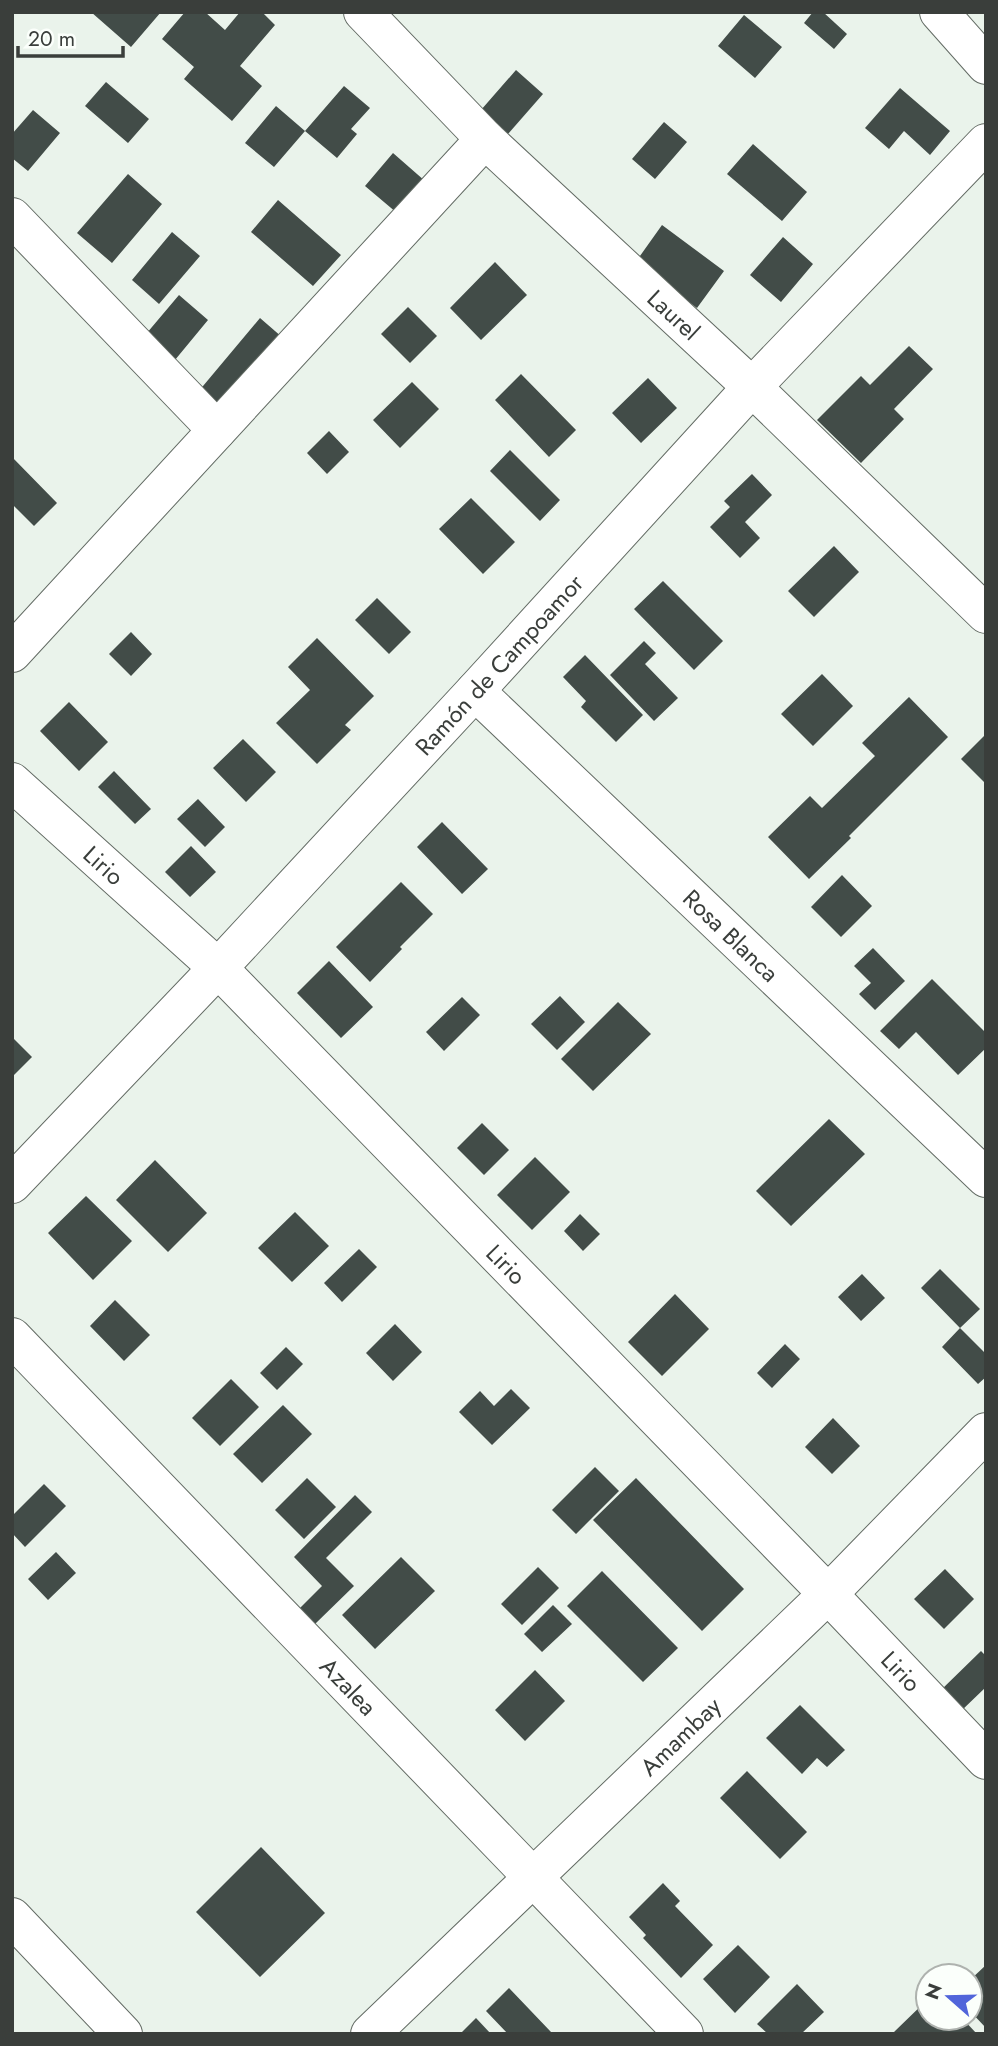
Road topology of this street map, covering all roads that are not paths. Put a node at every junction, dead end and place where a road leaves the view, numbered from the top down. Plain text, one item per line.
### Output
1 (363, 12) edge
2 (939, 12) edge
3 (986, 65) edge
4 (485, 139) junction
5 (986, 143) edge
6 (12, 217) edge
7 (752, 387) junction
8 (216, 430) junction
9 (986, 614) edge
10 (12, 653) edge
11 (475, 691) junction
12 (12, 782) edge
13 (218, 968) junction
14 (986, 1178) edge
15 (12, 1184) edge
16 (12, 1337) edge
17 (986, 1432) edge
18 (828, 1594) junction
19 (986, 1760) edge
20 (533, 1877) junction
21 (12, 1917) edge
22 (123, 2034) edge
23 (370, 2034) edge
24 (684, 2034) edge

1 - 4 street, Laurel
2 - 3 street
4 - 7 street, Laurel
4 - 8 street
5 - 7 street, Ramón de Campoamor
6 - 8 street
7 - 9 street, Laurel
7 - 11 street, Ramón de Campoamor
8 - 10 street
11 - 13 street, Ramón de Campoamor
11 - 14 street, Rosa Blanca
12 - 13 street, Lirio
13 - 15 street, Ramón de Campoamor
13 - 18 street, Lirio
16 - 20 street, Azalea
17 - 18 street, Amambay
18 - 19 street, Lirio
18 - 20 street, Amambay
20 - 23 street, Amambay
20 - 24 street, Azalea
21 - 22 street

